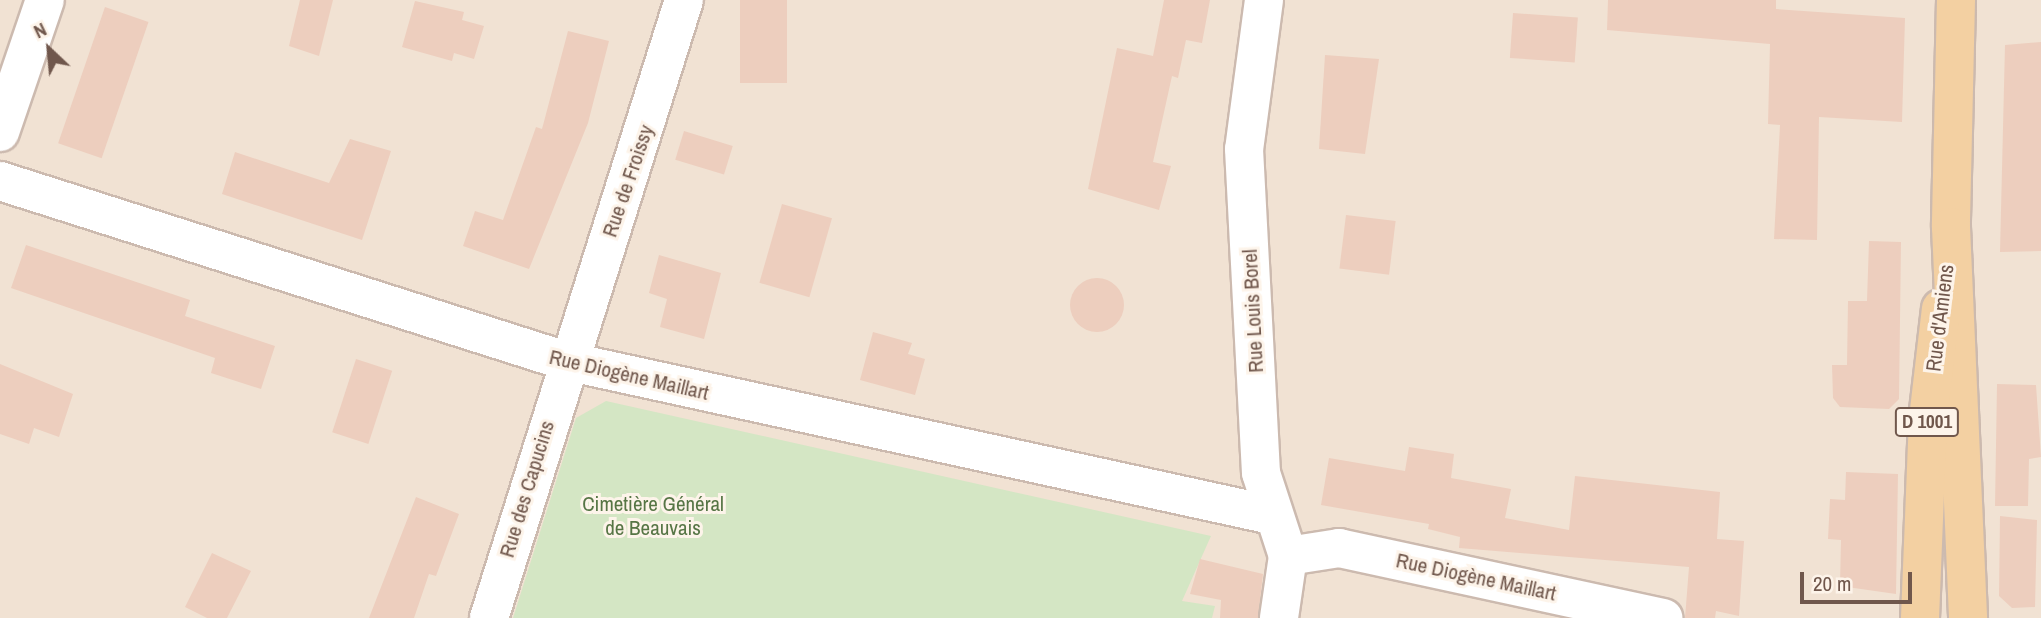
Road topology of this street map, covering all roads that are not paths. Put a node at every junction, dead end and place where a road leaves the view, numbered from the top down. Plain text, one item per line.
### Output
1 (45, 0) edge
2 (684, 0) edge
3 (1264, 0) edge
4 (1956, 0) edge
5 (0, 132) edge
6 (0, 181) edge
7 (1951, 227) junction
8 (566, 360) junction
9 (1272, 515) junction
10 (1287, 556) junction
11 (489, 618) edge
12 (1279, 618) edge
13 (1664, 618) edge
14 (1920, 618) edge
15 (1968, 618) edge

1 - 5 street
2 - 8 street, Rue de Froissy
3 - 9 street, Rue Louis Borel
4 - 7 main road, Rue d'Amiens / D 1001
6 - 8 street, Rue Diogène Maillart
7 - 14 main road, Rue d'Amiens / D 1001
7 - 15 main road, Rue d'Amiens / D 1001
8 - 9 street, Rue Diogène Maillart
8 - 11 street, Rue des Capucins
9 - 10 street, Rue Louis Borel
10 - 12 street, Rue Louis Borel
10 - 13 street, Rue Diogène Maillart

